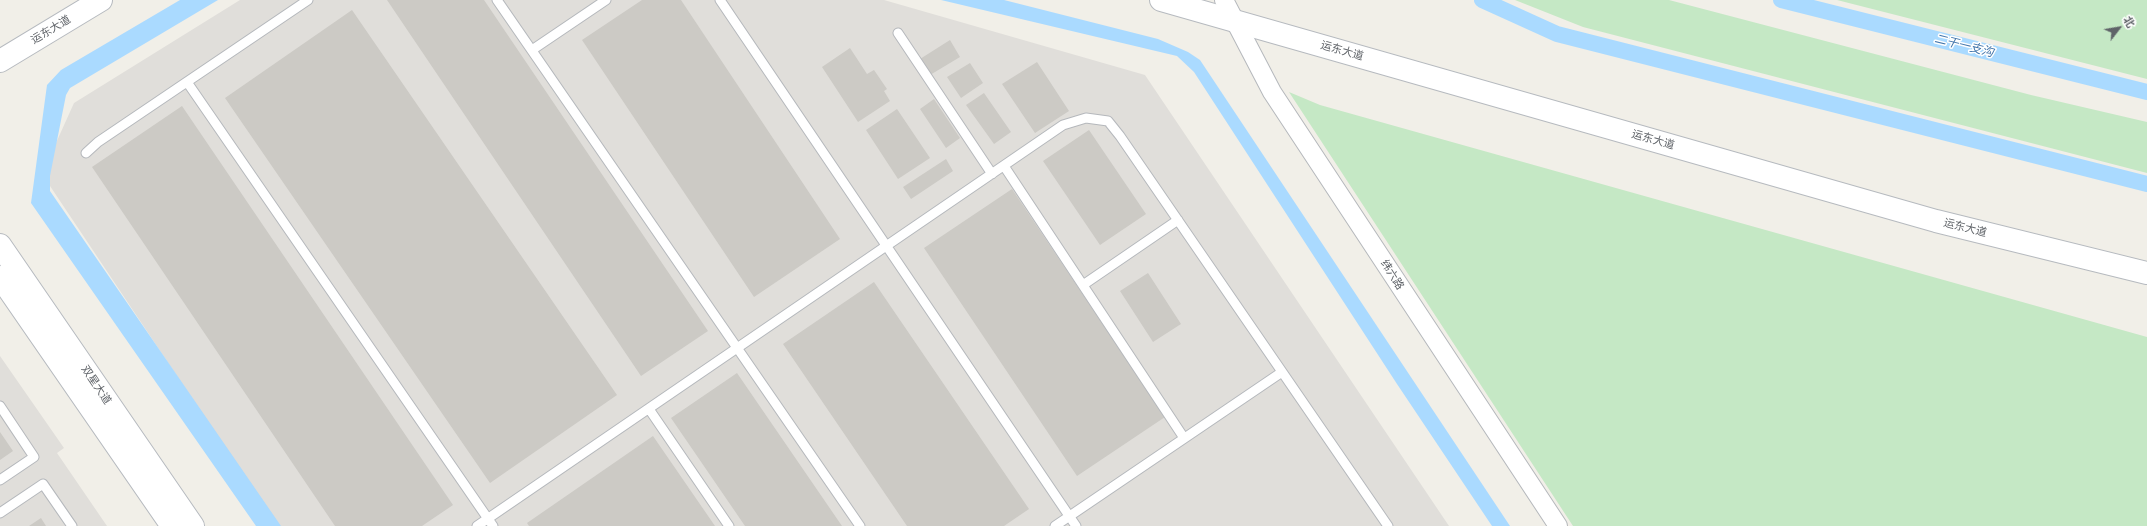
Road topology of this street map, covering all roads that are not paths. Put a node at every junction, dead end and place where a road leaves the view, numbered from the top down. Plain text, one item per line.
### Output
1 (101, 0) edge
2 (308, 0) edge
3 (497, 0) edge
4 (606, 0) edge
5 (720, 0) edge
6 (1161, 0) edge
7 (1224, 0) edge
8 (1234, 20) junction
9 (898, 33) dead end
10 (532, 50) junction
11 (0, 61) edge
12 (187, 82) junction
13 (86, 153) dead end
14 (1004, 166) junction
15 (992, 174) junction
16 (1178, 220) junction
17 (0, 245) edge
18 (886, 246) junction
19 (2147, 273) edge
20 (0, 277) edge
21 (1083, 284) junction
22 (737, 348) junction
23 (1282, 372) junction
24 (0, 406) edge
25 (649, 409) junction
26 (1184, 438) junction
27 (0, 480) edge
28 (0, 513) edge
29 (1070, 516) junction
30 (490, 522) edge
31 (72, 526) edge
32 (172, 526) edge
33 (193, 526) edge
34 (477, 526) edge
35 (729, 526) edge
36 (860, 526) edge
37 (1055, 526) edge
38 (1076, 526) edge
39 (1388, 526) edge
40 (1558, 526) edge

1 - 11 street, 运东大道
2 - 12 lane
3 - 10 lane
4 - 10 lane
5 - 18 lane
6 - 8 street, 运东大道
7 - 8 street, 纬六路
8 - 19 street, 运东大道
8 - 40 street, 纬六路
9 - 15 lane
10 - 22 lane
12 - 13 lane
12 - 30 lane
14 - 15 lane
14 - 16 lane
14 - 21 lane
15 - 18 lane
16 - 21 lane
16 - 23 lane
17 - 33 street, 双星大道
18 - 22 lane
18 - 29 lane
20 - 32 street, 双星大道
21 - 26 lane
22 - 25 lane
22 - 36 lane
23 - 26 lane
23 - 39 lane
24 - 27 lane
25 - 30 lane
25 - 35 lane
26 - 29 lane
28 - 31 lane
29 - 37 lane
29 - 38 lane
30 - 34 lane

